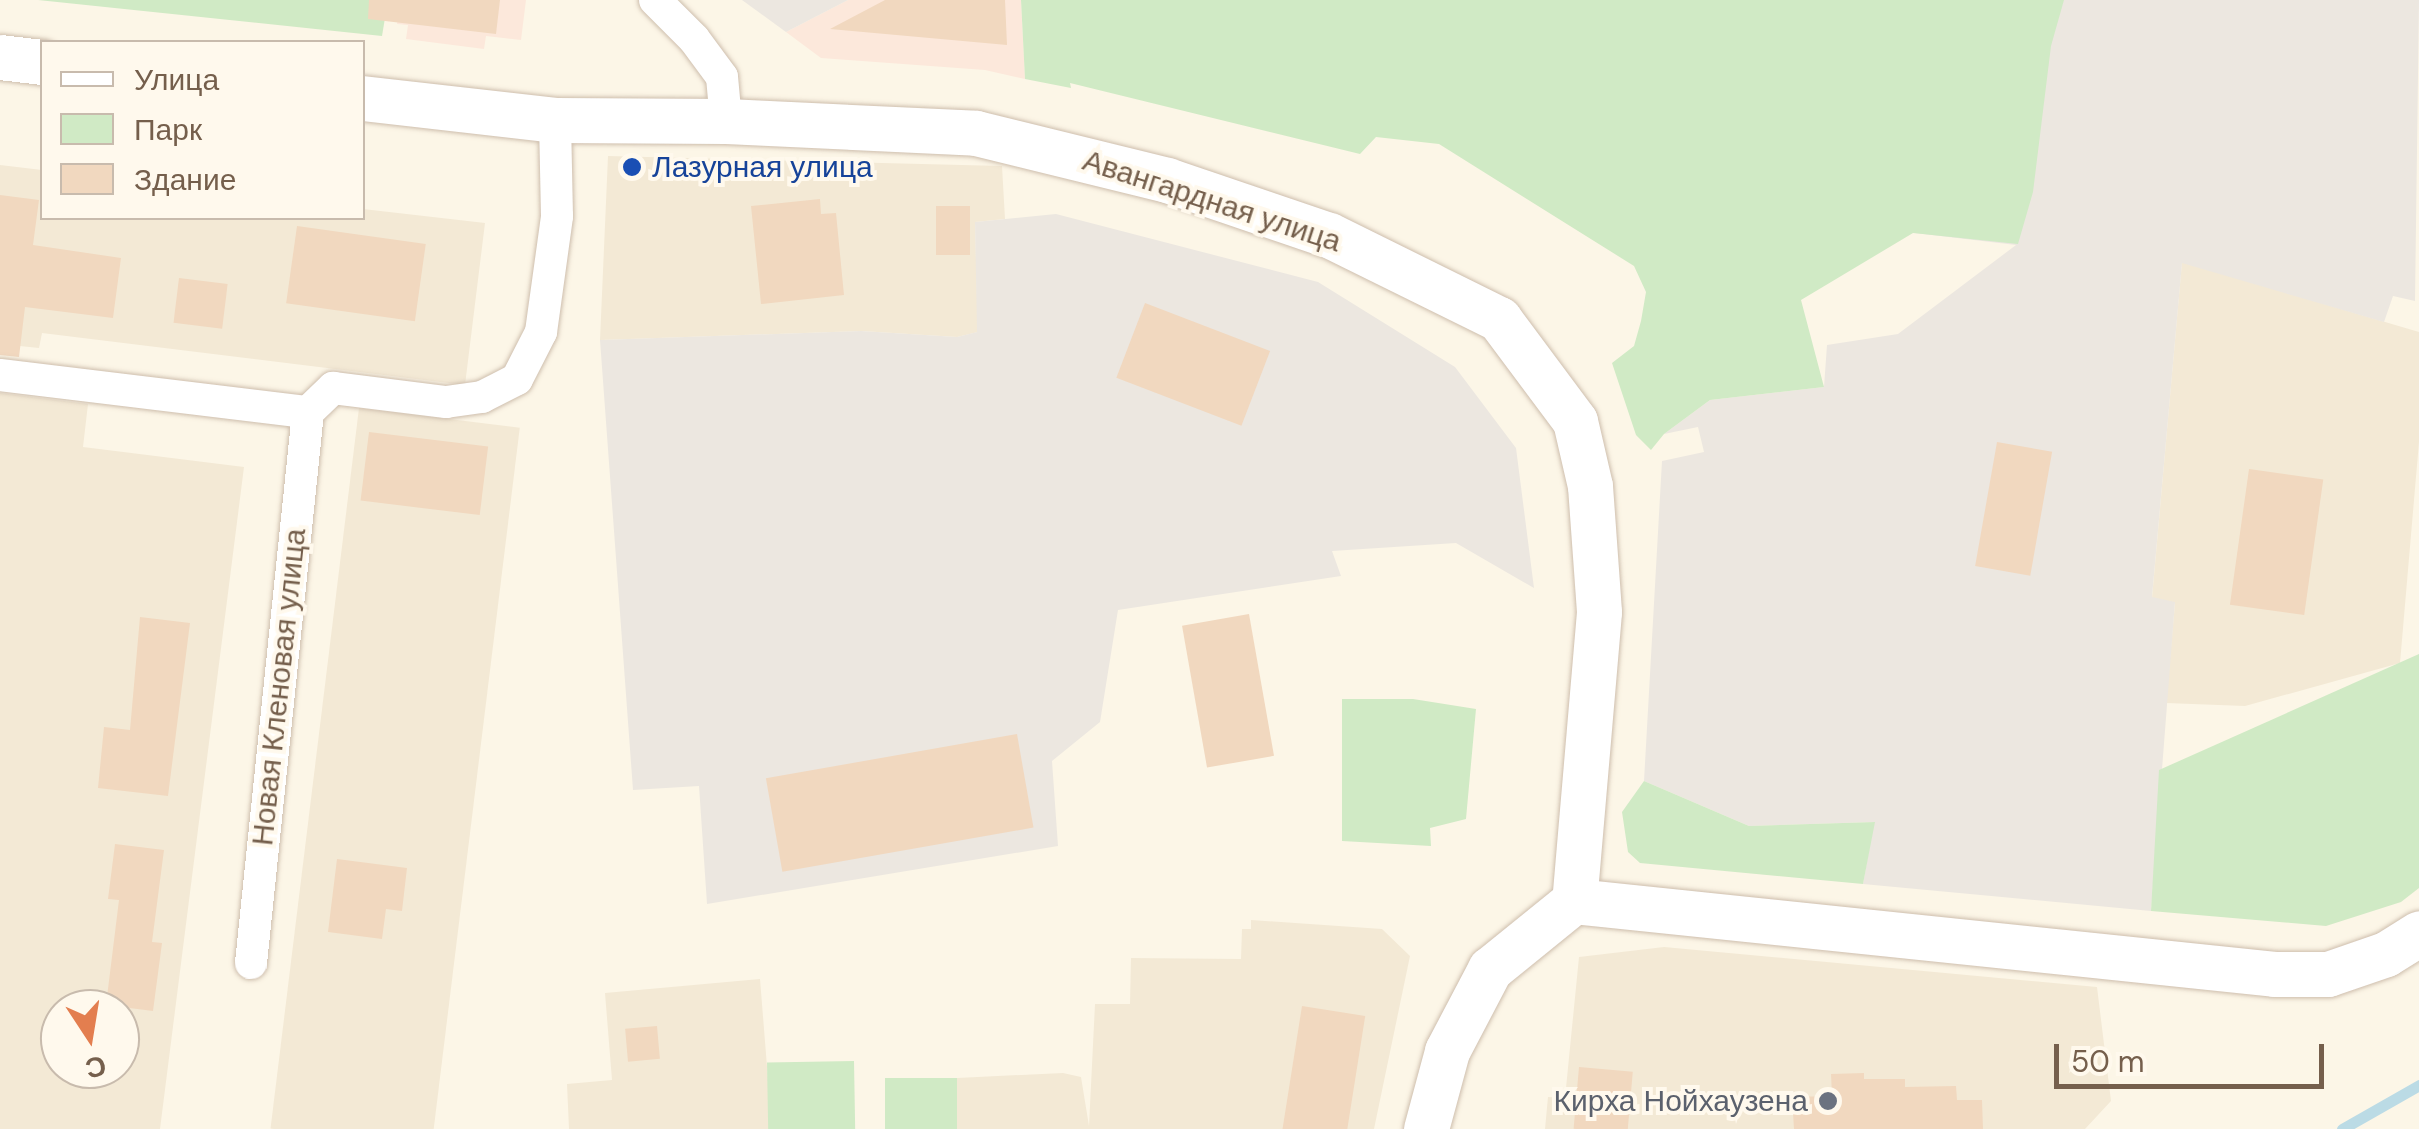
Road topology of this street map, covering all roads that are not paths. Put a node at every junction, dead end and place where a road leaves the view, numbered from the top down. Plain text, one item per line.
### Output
1 (656, 0) edge
2 (0, 57) edge
3 (40, 62) edge
4 (365, 98) edge
5 (555, 120) junction
6 (726, 121) junction
7 (0, 375) edge
8 (308, 412) junction
9 (1574, 901) junction
10 (2402, 944) edge
11 (251, 963) dead end
12 (1426, 1129) edge

1 - 6 street
2 - 3 main road
4 - 5 main road, Авангардная улица
5 - 6 main road, Авангардная улица
5 - 8 street
6 - 9 main road, Авангардная улица
7 - 8 street
8 - 11 street, Новая Кленовая улица
9 - 10 main road
9 - 12 main road

